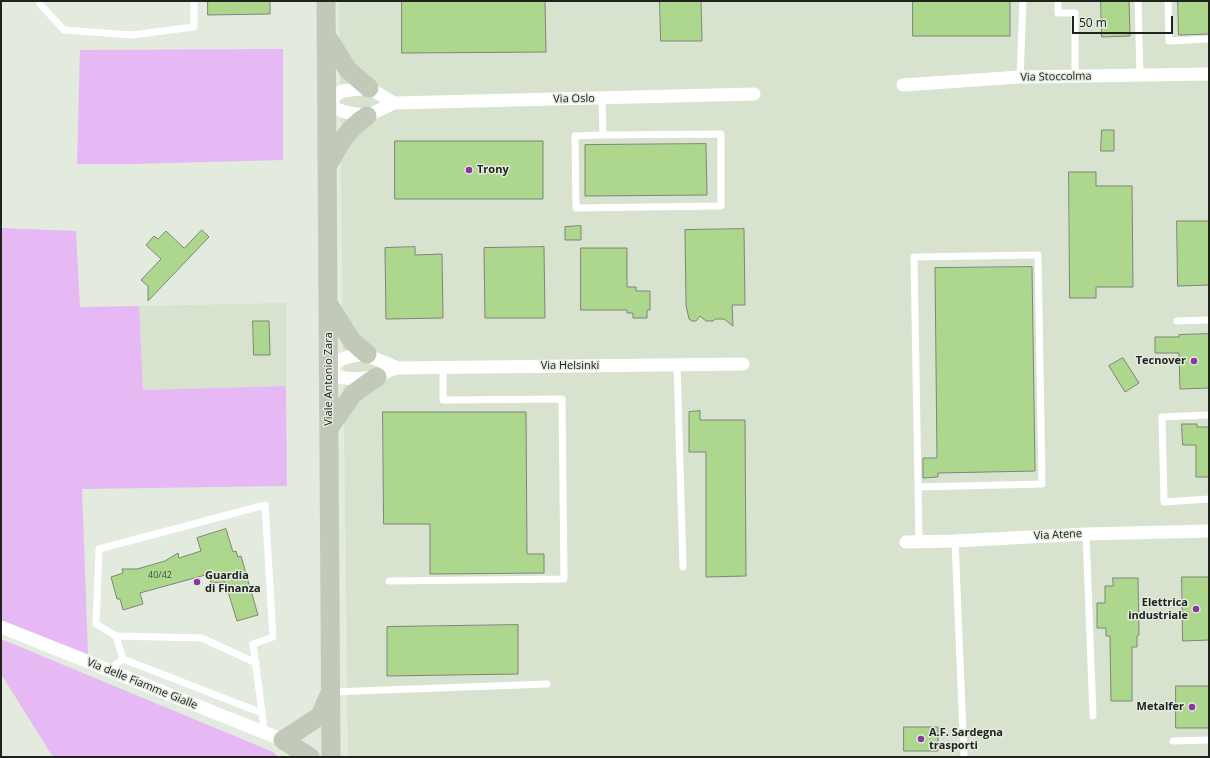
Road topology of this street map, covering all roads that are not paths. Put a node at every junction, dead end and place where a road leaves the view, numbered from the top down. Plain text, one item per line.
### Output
1 (40, 1) edge
2 (194, 1) edge
3 (326, 1) edge
4 (1023, 1) edge
5 (1058, 1) edge
6 (1138, 1) edge
7 (1168, 1) edge
8 (326, 35) junction
9 (1209, 39) edge
10 (1209, 74) edge
11 (1140, 75) junction
12 (1075, 76) junction
13 (1020, 77) junction
14 (903, 85) dead end
15 (370, 88) junction
16 (754, 94) dead end
17 (602, 98) junction
18 (394, 103) junction
19 (327, 105) junction
20 (367, 116) junction
21 (603, 135) junction
22 (327, 167) junction
23 (328, 303) junction
24 (1209, 320) edge
25 (1177, 321) dead end
26 (366, 354) junction
27 (743, 364) dead end
28 (677, 365) junction
29 (443, 367) junction
30 (329, 368) junction
31 (398, 368) junction
32 (377, 377) junction
33 (1209, 415) edge
34 (329, 428) junction
35 (918, 487) junction
36 (1209, 499) edge
37 (1209, 531) edge
38 (1086, 534) junction
39 (913, 542) joint
40 (955, 542) junction
41 (683, 567) dead end
42 (389, 581) dead end
43 (1, 627) edge
44 (116, 636) junction
45 (123, 659) junction
46 (256, 663) junction
47 (109, 670) junction
48 (547, 684) dead end
49 (331, 692) junction
50 (262, 713) junction
51 (1094, 716) dead end
52 (264, 732) junction
53 (283, 740) junction
54 (1209, 740) edge
55 (1173, 741) dead end
56 (310, 757) edge
57 (331, 757) edge
58 (964, 757) edge

1 - 2 lane
3 - 8 main road, Viale Antonio Zara
4 - 13 lane
5 - 12 lane
6 - 11 lane
7 - 9 lane
8 - 15 main road
8 - 19 main road, Viale Antonio Zara
10 - 11 street, Via Stoccolma
11 - 12 street, Via Stoccolma
12 - 13 street, Via Stoccolma
13 - 14 street, Via Stoccolma
15 - 18 street
15 - 19 street
16 - 17 street, Via Oslo
17 - 18 street, Via Oslo
17 - 21 lane
18 - 20 street, Via Oslo
19 - 20 street
19 - 22 main road, Viale Antonio Zara
20 - 22 main road
21 - 21 lane
22 - 23 main road, Viale Antonio Zara
23 - 26 main road
23 - 30 main road, Viale Antonio Zara
24 - 25 lane
26 - 30 street
26 - 31 street, Via Helsinki
27 - 28 street, Via Helsinki
28 - 29 street, Via Helsinki
28 - 41 lane
29 - 31 street, Via Helsinki
29 - 42 lane
30 - 32 street, Via Helsinki
30 - 34 main road, Viale Antonio Zara
31 - 32 street, Via Helsinki
32 - 34 main road
33 - 36 lane
34 - 49 main road, Viale Antonio Zara
35 - 35 lane
35 - 39 lane
37 - 38 street, Via Atene
38 - 40 street, Via Atene
38 - 51 lane
39 - 40 street, Via Atene
40 - 58 lane
43 - 47 street, Via delle Fiamme Gialle
44 - 45 lane
44 - 46 lane
44 - 46 lane
45 - 47 lane
45 - 50 lane
46 - 50 lane
47 - 52 street, Via delle Fiamme Gialle
48 - 49 lane
49 - 53 main road
49 - 57 main road, Viale Antonio Zara
50 - 52 lane
52 - 53 street, Via delle Fiamme Gialle
53 - 56 main road
54 - 55 lane

